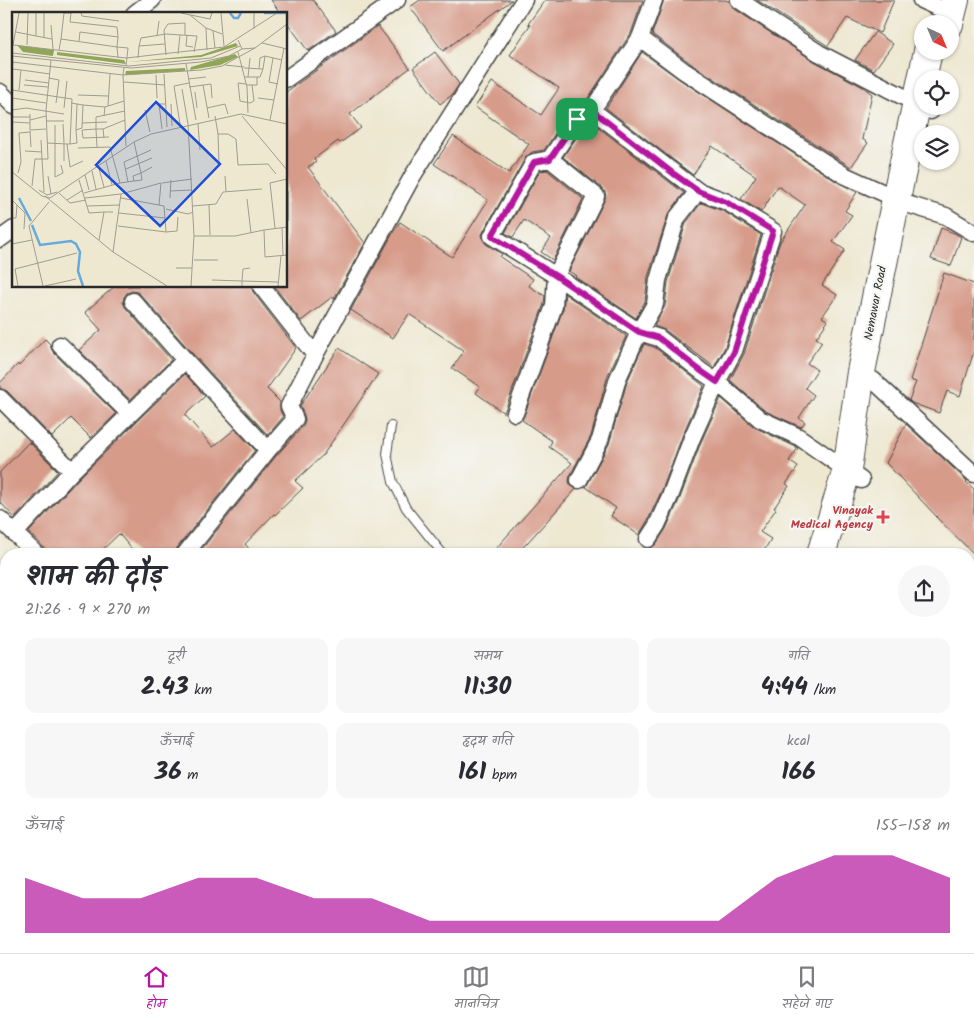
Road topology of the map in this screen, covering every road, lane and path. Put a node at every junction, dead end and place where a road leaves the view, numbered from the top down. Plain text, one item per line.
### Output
1 (152, 0) edge
2 (397, 0) edge
3 (524, 0) edge
4 (654, 0) edge
5 (740, 0) edge
6 (137, 12) edge
7 (640, 38) junction
8 (288, 78) edge
9 (0, 92) edge
10 (12, 104) edge
11 (914, 107) edge
12 (592, 110) junction
13 (926, 115) edge
14 (550, 159) junction
15 (914, 170) edge
16 (698, 191) junction
17 (903, 202) junction
18 (12, 230) edge
19 (974, 233) edge
20 (0, 239) edge
21 (556, 276) junction
22 (263, 288) edge
23 (133, 300) dead end
24 (639, 332) junction
25 (60, 346) dead end
26 (315, 355) junction
27 (185, 360) junction
28 (873, 380) junction
29 (717, 382) junction
30 (0, 398) edge
31 (515, 413) dead end
32 (130, 414) junction
33 (391, 426) dead end
34 (268, 450) junction
35 (72, 471) junction
36 (974, 474) edge
37 (854, 475) junction
38 (579, 480) dead end
39 (0, 519) edge
40 (15, 533) junction
41 (648, 539) dead end
42 (30, 548) edge
43 (190, 548) edge
44 (438, 548) edge
45 (824, 548) edge
46 (836, 548) edge

1 - 6 street
2 - 8 street
3 - 26 street
4 - 7 street
5 - 11 street
7 - 12 street
7 - 17 street
9 - 10 street
12 - 14 street
12 - 16 street
13 - 17 highway, Nemawar Road
14 - 21 street
14 - 21 street
15 - 17 highway, Nemawar Road
16 - 24 street
16 - 29 street
17 - 19 street
17 - 28 highway, Nemawar Road
17 - 37 highway, Nemawar Road
18 - 20 street
21 - 24 street
21 - 31 street
22 - 26 street
23 - 27 street
24 - 29 street
24 - 38 street
25 - 32 street
26 - 34 street
27 - 32 street
27 - 34 street
28 - 36 street
28 - 37 highway, Nemawar Road
29 - 37 street
29 - 41 street
30 - 35 street
32 - 35 street
33 - 44 lane
34 - 43 street
35 - 40 street
37 - 45 highway, Nemawar Road
37 - 46 highway, Nemawar Road
39 - 40 street
40 - 42 street

